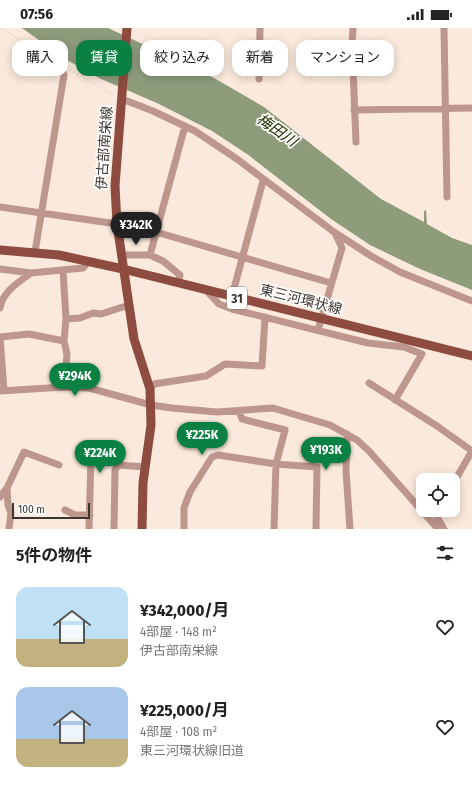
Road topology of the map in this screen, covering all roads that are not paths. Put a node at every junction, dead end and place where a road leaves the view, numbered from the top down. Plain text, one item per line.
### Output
1 (127, 28) edge
2 (260, 28) edge
3 (353, 28) edge
4 (444, 28) edge
5 (64, 76) edge
6 (259, 79) dead end
7 (122, 99) junction
8 (472, 108) edge
9 (445, 109) junction
10 (354, 110) junction
11 (185, 126) junction
12 (356, 142) dead end
13 (265, 180) junction
14 (447, 197) dead end
15 (0, 207) edge
16 (41, 213) junction
17 (116, 224) junction
18 (156, 232) junction
19 (334, 232) junction
20 (0, 250) edge
21 (35, 252) junction
22 (122, 255) junction
23 (150, 255) junction
24 (244, 258) junction
25 (88, 262) junction
26 (0, 269) edge
27 (123, 269) junction
28 (63, 270) junction
29 (31, 274) junction
30 (178, 283) junction
31 (331, 283) junction
32 (206, 290) junction
33 (232, 296) junction
34 (472, 301) edge
35 (129, 304) junction
36 (0, 308) edge
37 (231, 308) junction
38 (265, 317) junction
39 (66, 318) junction
40 (321, 319) junction
41 (318, 330) junction
42 (0, 337) edge
43 (64, 341) junction
44 (472, 356) edge
45 (369, 383) dead end
46 (64, 387) junction
47 (150, 389) junction
48 (2, 390) edge
49 (395, 400) junction
50 (151, 405) junction
51 (239, 411) junction
52 (347, 434) junction
53 (276, 464) junction
54 (59, 465) dead end
55 (118, 465) junction
56 (145, 467) junction
57 (459, 473) edge
58 (7, 488) junction
59 (0, 497) edge
60 (65, 510) dead end
61 (90, 515) junction
62 (437, 517) edge
63 (9, 529) edge
64 (89, 529) edge
65 (114, 529) edge
66 (142, 529) edge
67 (184, 529) edge
68 (274, 529) edge
69 (316, 529) edge
70 (350, 529) edge
71 (438, 529) edge
72 (444, 529) edge

1 - 7 main road, 伊古部南栄線
2 - 6 street
3 - 10 street
4 - 9 street
5 - 16 street
7 - 11 street
7 - 17 main road, 伊古部南栄線
8 - 9 street
9 - 10 street
9 - 14 street
10 - 12 street
11 - 13 street
11 - 18 street
13 - 19 street
13 - 24 street
15 - 16 street
16 - 17 street
16 - 21 street
17 - 18 street
17 - 22 main road, 伊古部南栄線
18 - 23 street
18 - 24 street
19 - 31 street
19 - 34 street
20 - 21 main road, 東三河環状線 / 31
21 - 25 main road, 東三河環状線 / 31
22 - 23 street
22 - 27 main road, 伊古部南栄線
23 - 30 street
24 - 31 street
24 - 33 street
25 - 27 main road, 東三河環状線 / 31
25 - 28 street
26 - 29 street
27 - 30 main road, 東三河環状線 / 31
27 - 35 main road
28 - 29 street
28 - 39 street
29 - 36 street
30 - 32 main road, 東三河環状線 / 31
31 - 40 street
32 - 33 main road, 東三河環状線 / 31
32 - 37 street
33 - 37 street
33 - 40 main road, 東三河環状線 / 31
35 - 39 street
35 - 47 main road
37 - 38 street
38 - 41 street
38 - 47 street
39 - 43 street
40 - 41 street
40 - 44 main road, 東三河環状線 / 31
41 - 49 street
42 - 43 street
42 - 48 street
43 - 46 street
45 - 49 street
46 - 48 street
46 - 50 street
47 - 50 main road
49 - 57 street
50 - 51 street
50 - 56 main road
51 - 52 street
51 - 53 street
52 - 70 street
52 - 71 street
53 - 67 street
53 - 68 street
53 - 69 street
54 - 58 street
55 - 56 street
55 - 61 street
55 - 65 street
56 - 66 main road
58 - 59 street
58 - 63 street
60 - 61 street
61 - 64 street
62 - 72 street

